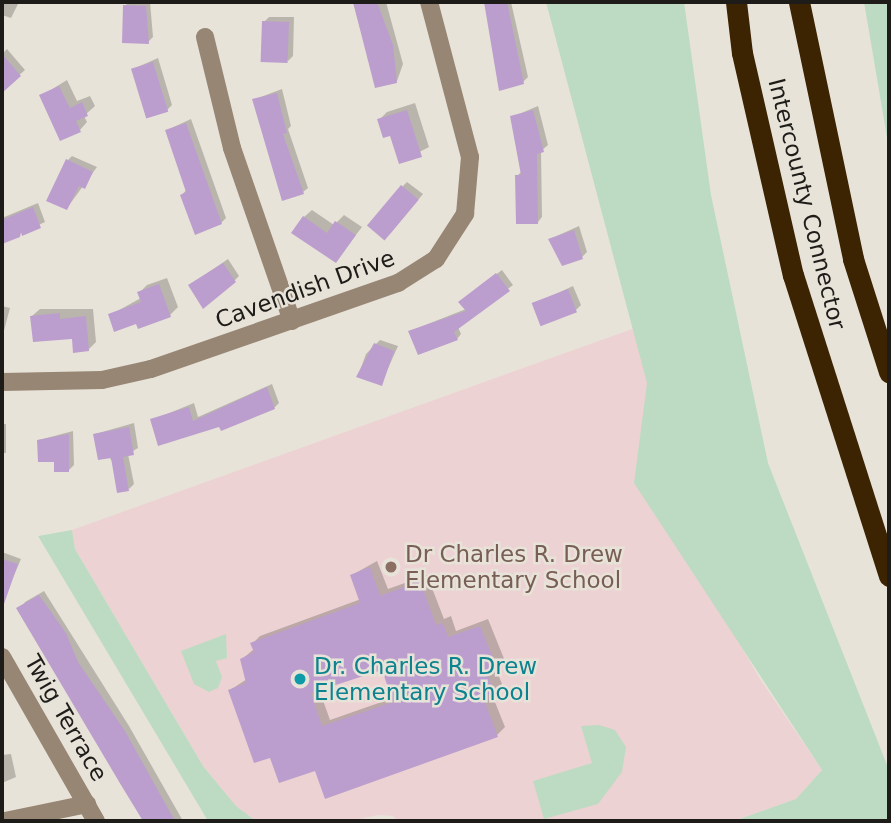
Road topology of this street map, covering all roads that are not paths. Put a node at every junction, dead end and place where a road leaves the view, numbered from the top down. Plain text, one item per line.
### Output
1 (429, 2) edge
2 (736, 2) edge
3 (799, 2) edge
4 (205, 37) dead end
5 (292, 321) junction
6 (889, 372) edge
7 (2, 382) edge
8 (889, 576) edge
9 (2, 657) edge
10 (87, 804) junction
11 (5, 821) edge
12 (96, 821) edge

1 - 5 street, Cavendish Drive
2 - 8 highway, Intercounty Connector
3 - 6 highway, Intercounty Connector
4 - 5 street
5 - 7 street, Cavendish Drive
9 - 10 street, Twig Terrace
10 - 11 street, Twig Terrace
10 - 12 street, Twig Terrace

